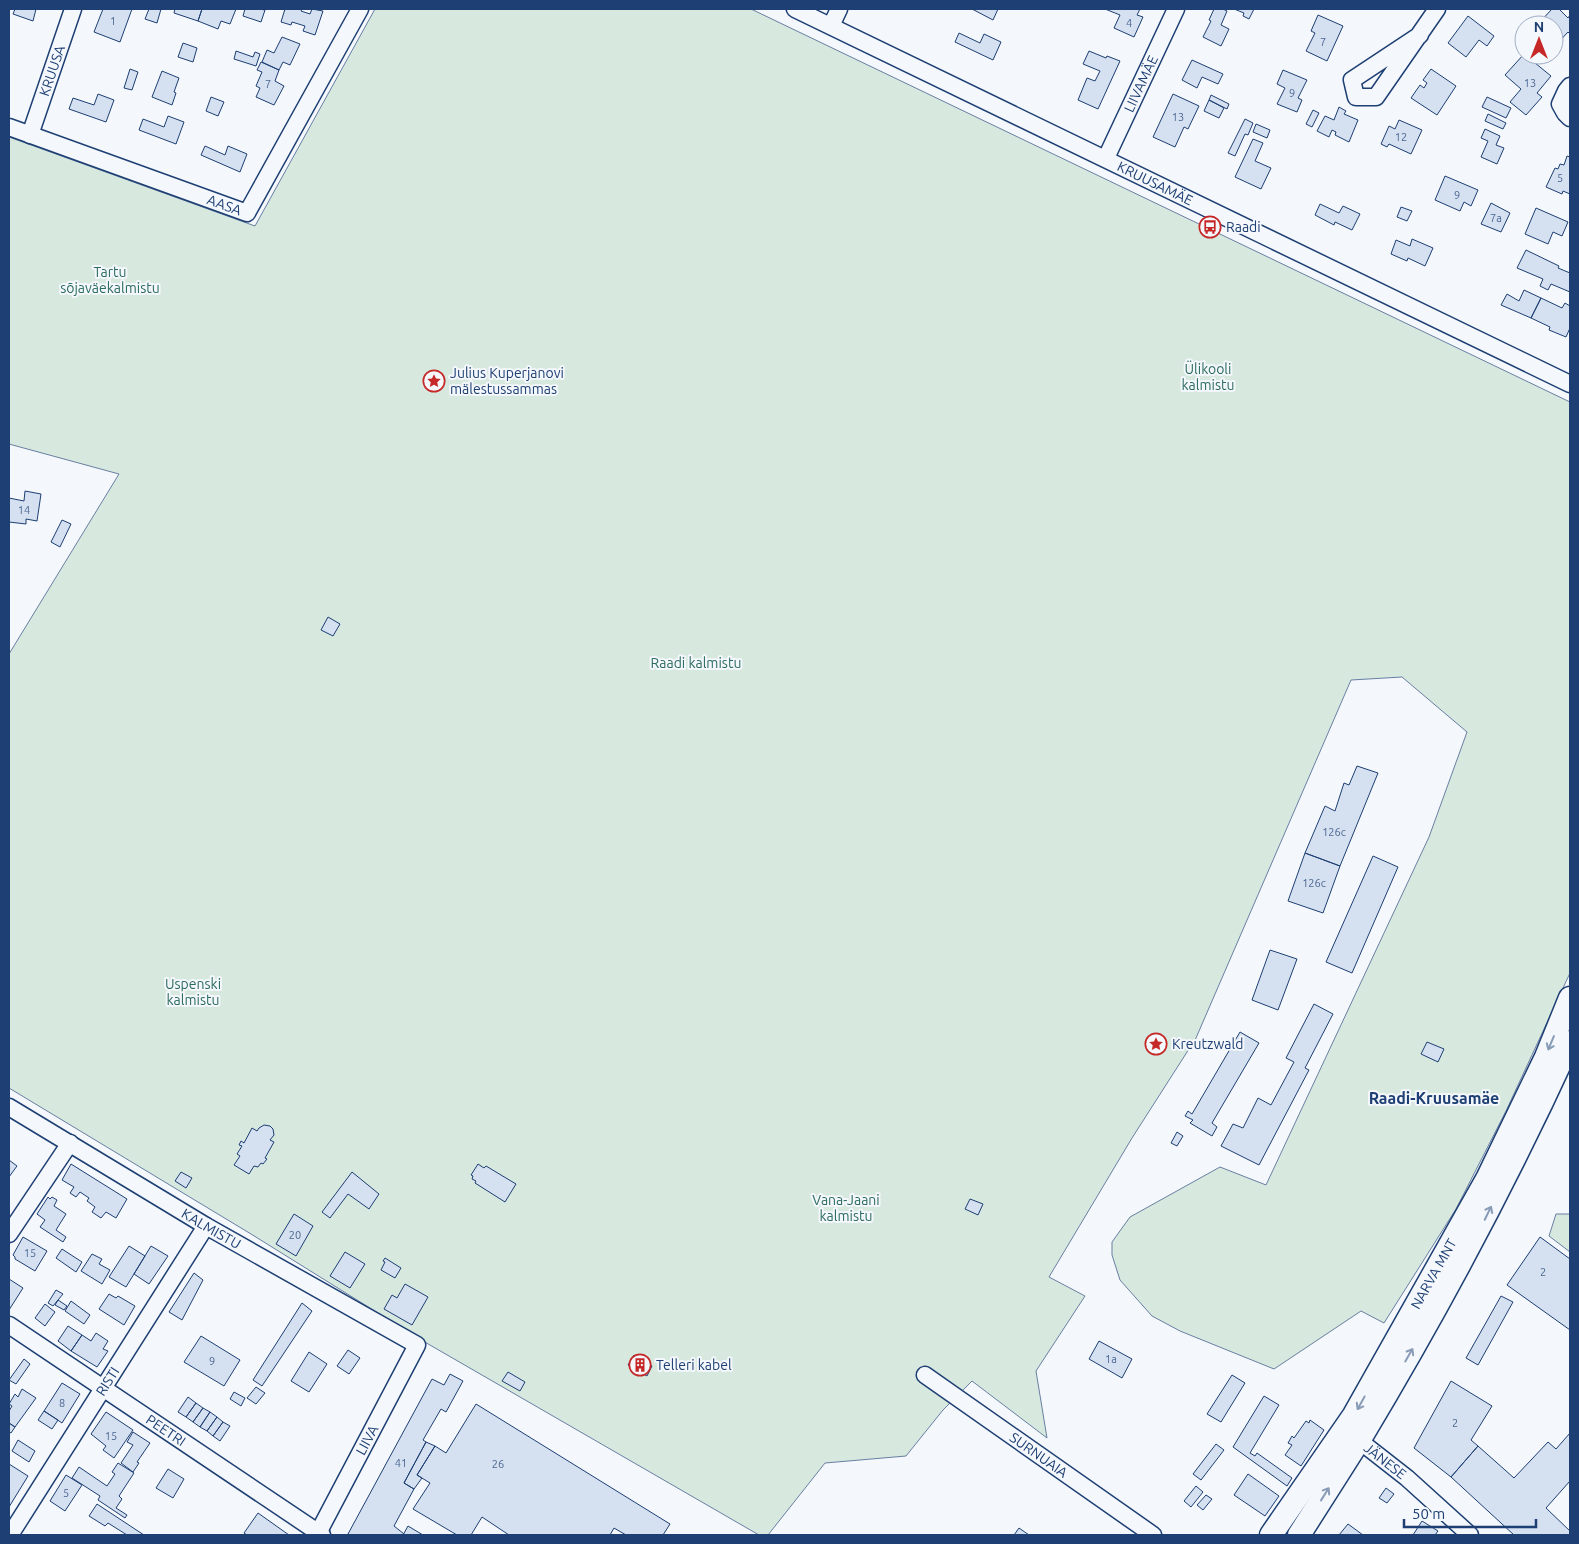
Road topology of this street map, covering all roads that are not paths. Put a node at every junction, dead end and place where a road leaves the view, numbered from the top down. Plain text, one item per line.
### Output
1 (73, 9) edge
2 (360, 9) edge
3 (795, 9) edge
4 (839, 9) edge
5 (1176, 9) edge
6 (1437, 9) edge
7 (831, 26) junction
8 (1420, 35) dead end
9 (1570, 86) edge
10 (1570, 118) edge
11 (9, 127) edge
12 (30, 134) junction
13 (1106, 158) junction
14 (1570, 384) edge
15 (1570, 998) edge
16 (1570, 1042) edge
17 (9, 1107) edge
18 (70, 1143) junction
19 (206, 1226) junction
20 (9, 1234) edge
21 (9, 1325) edge
22 (417, 1345) joint
23 (925, 1375) dead end
24 (103, 1388) junction
25 (1352, 1435) junction
26 (319, 1534) edge
27 (10, 1535) edge
28 (1153, 1535) edge
29 (1272, 1535) edge
30 (1300, 1535) edge
31 (1470, 1535) edge

1 - 12 street, KRUUSA
2 - 12 street, AASA
3 - 7 street, KRUUSAMÄE
4 - 7 street
5 - 13 street, LIIVAMÄE
6 - 8 street
7 - 13 street, KRUUSAMÄE
9 - 10 street
11 - 12 street, AASA
13 - 14 street, KRUUSAMÄE
15 -> 25 main road, NARVA MNT
25 -> 16 main road, NARVA MNT
17 - 18 street, KALMISTU
18 - 19 street, KALMISTU
18 - 20 street
19 - 22 street, KALMISTU
19 - 24 street, RISTI
21 - 24 street, PEETRI
22 - 26 street, LIIVA
23 - 28 street, SURNUAIA
24 - 26 street, PEETRI
24 - 27 street, RISTI
25 - 29 main road, NARVA MNT
30 -> 25 main road, NARVA MNT
25 - 31 street, JÄNESE

